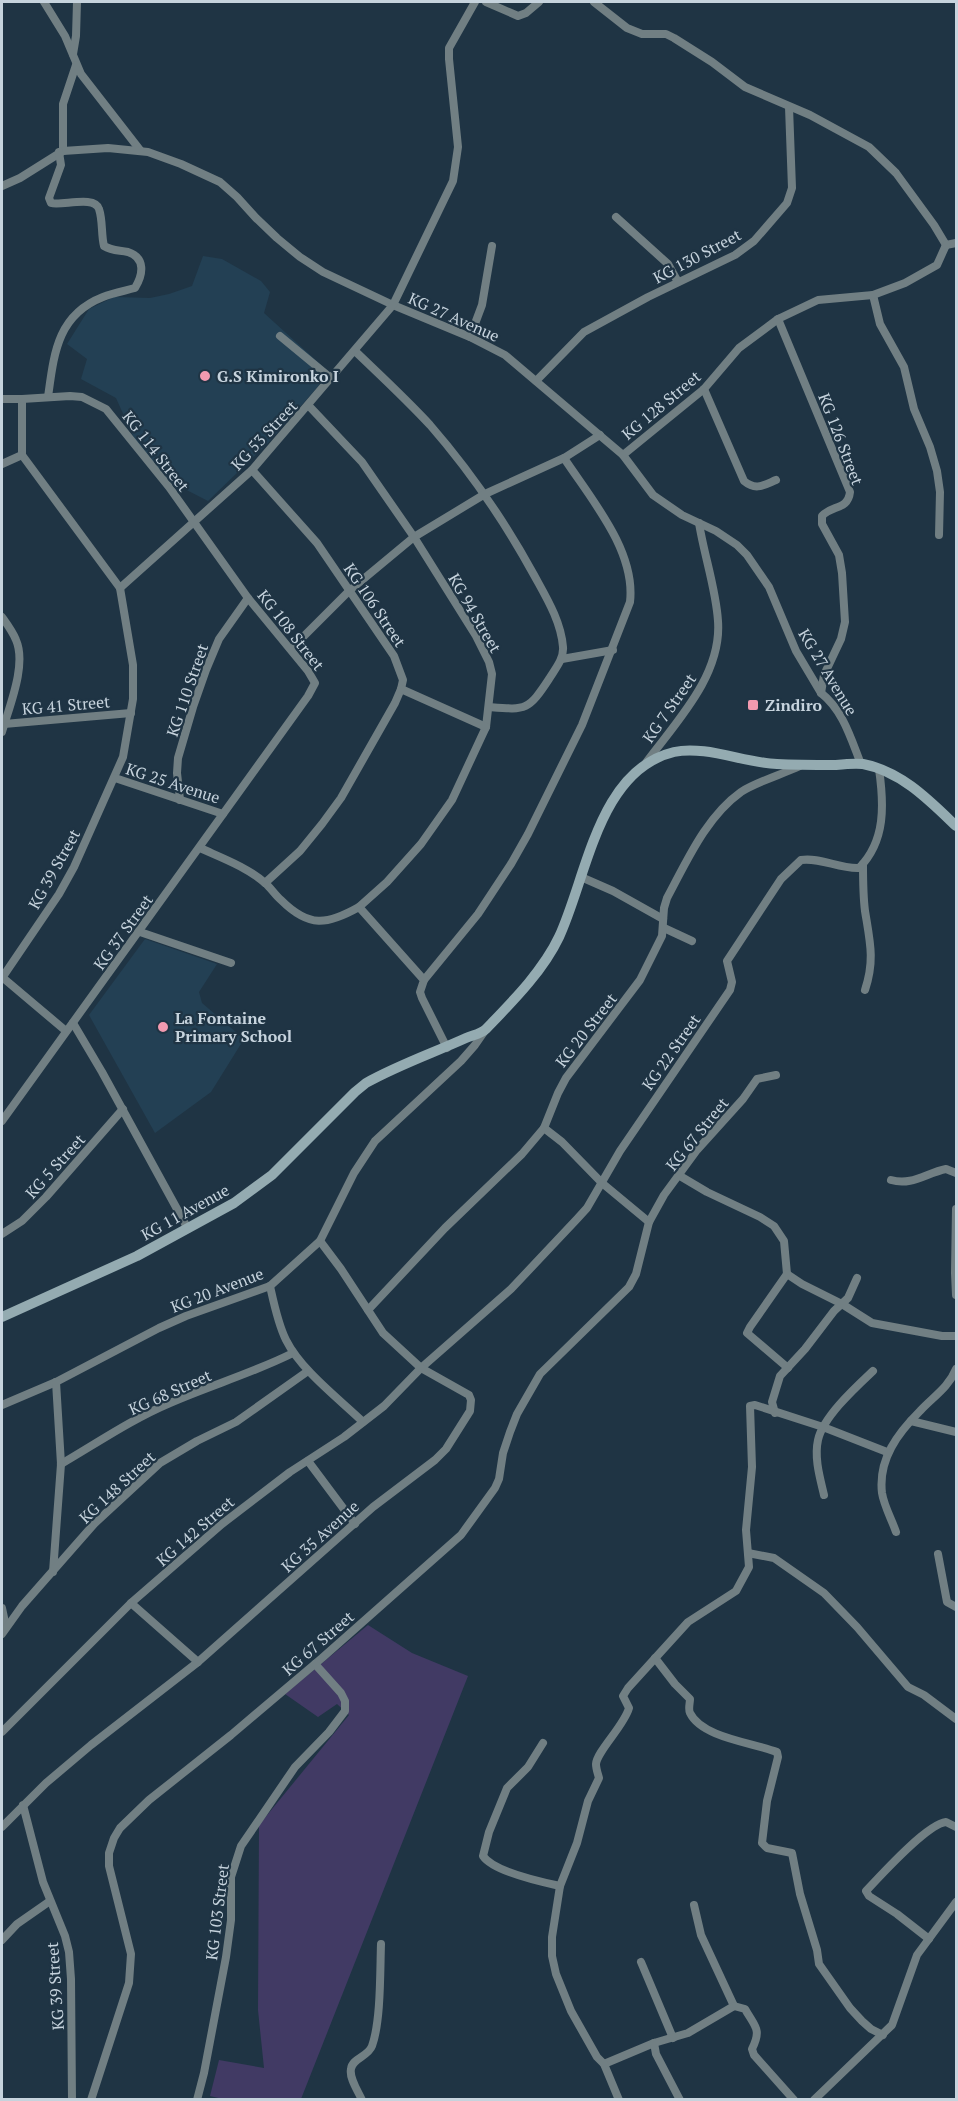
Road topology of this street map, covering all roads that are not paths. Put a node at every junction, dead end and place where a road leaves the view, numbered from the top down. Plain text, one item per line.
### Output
1 (44, 2) edge
2 (77, 2) edge
3 (475, 2) edge
4 (486, 2) edge
5 (539, 2) edge
6 (594, 2) edge
7 (72, 54) junction
8 (76, 65) junction
9 (789, 107) junction
10 (140, 150) junction
11 (61, 151) junction
12 (2, 186) edge
13 (616, 217) dead end
14 (957, 243) edge
15 (946, 245) junction
16 (492, 246) dead end
17 (678, 282) junction
18 (873, 295) junction
19 (393, 305) junction
20 (778, 319) junction
21 (280, 336) dead end
22 (470, 337) junction
23 (355, 351) junction
24 (332, 379) junction
25 (536, 381) junction
26 (704, 389) junction
27 (48, 397) junction
28 (2, 399) edge
29 (22, 399) junction
30 (309, 406) junction
31 (600, 435) junction
32 (22, 455) junction
33 (623, 455) junction
34 (564, 458) junction
35 (2, 464) edge
36 (252, 470) junction
37 (776, 480) dead end
38 (485, 494) junction
39 (195, 521) junction
40 (699, 523) junction
41 (939, 535) dead end
42 (414, 537) junction
43 (120, 588) junction
44 (349, 591) junction
45 (248, 598) junction
46 (2, 617) edge
47 (291, 649) junction
48 (613, 650) junction
49 (562, 659) junction
50 (401, 689) junction
51 (822, 693) junction
52 (489, 707) junction
53 (131, 713) junction
54 (486, 727) junction
55 (3, 728) edge
56 (861, 764) junction
57 (644, 765) junction
58 (802, 766) junction
59 (879, 769) junction
60 (115, 778) junction
61 (180, 800) junction
62 (223, 814) junction
63 (957, 826) edge
64 (200, 848) junction
65 (863, 864) junction
66 (581, 877) junction
67 (265, 883) junction
68 (359, 907) junction
69 (663, 919) junction
70 (664, 928) junction
71 (140, 932) junction
72 (692, 941) dead end
73 (231, 963) dead end
74 (5, 966) edge
75 (2, 977) edge
76 (424, 980) junction
77 (865, 990) dead end
78 (73, 1023) junction
79 (66, 1030) junction
80 (483, 1032) junction
81 (447, 1048) junction
82 (776, 1075) dead end
83 (123, 1110) junction
84 (2, 1121) edge
85 (544, 1128) junction
86 (957, 1173) edge
87 (680, 1176) junction
88 (891, 1180) dead end
89 (603, 1183) junction
90 (957, 1209) edge
91 (649, 1222) junction
92 (188, 1229) junction
93 (2, 1234) edge
94 (320, 1241) junction
95 (956, 1273) edge
96 (787, 1274) junction
97 (857, 1278) dead end
98 (270, 1286) junction
99 (957, 1295) edge
100 (842, 1304) junction
101 (368, 1310) junction
102 (2, 1317) edge
103 (957, 1336) edge
104 (293, 1353) junction
105 (421, 1368) junction
106 (788, 1368) junction
107 (957, 1369) edge
108 (308, 1371) junction
109 (873, 1371) dead end
110 (56, 1382) junction
111 (2, 1405) edge
112 (775, 1413) junction
113 (911, 1421) junction
114 (363, 1422) junction
115 (823, 1427) junction
116 (957, 1432) edge
117 (887, 1452) junction
118 (308, 1461) junction
119 (61, 1464) junction
120 (825, 1495) dead end
121 (355, 1524) junction
122 (896, 1532) dead end
123 (748, 1553) junction
124 (938, 1554) dead end
125 (53, 1572) junction
126 (131, 1603) junction
127 (957, 1607) edge
128 (2, 1608) edge
129 (4, 1630) edge
130 (655, 1658) junction
131 (198, 1662) junction
132 (315, 1664) junction
133 (957, 1719) edge
134 (2, 1732) edge
135 (543, 1743) dead end
136 (23, 1805) junction
137 (2, 1827) edge
138 (957, 1827) edge
139 (560, 1886) junction
140 (50, 1901) junction
141 (957, 1902) edge
142 (694, 1905) dead end
143 (929, 1939) junction
144 (2, 1940) edge
145 (381, 1944) dead end
146 (641, 1962) dead end
147 (734, 2006) junction
148 (883, 2035) junction
149 (673, 2038) junction
150 (654, 2043) junction
151 (604, 2064) junction
152 (72, 2100) edge
153 (91, 2100) edge
154 (197, 2100) edge
155 (362, 2100) edge
156 (619, 2100) edge
157 (680, 2100) edge
158 (794, 2100) edge
159 (814, 2100) edge

1 - 7 street
2 - 7 street
3 - 19 street, KG 53 Street
4 - 5 street
6 - 9 street
7 - 8 street
8 - 10 street
8 - 11 street
9 - 15 street
9 - 17 street, KG 130 Street
10 - 11 street, KG 27 Avenue
10 - 19 street, KG 27 Avenue
11 - 12 street
11 - 27 street
13 - 17 street
14 - 15 street
15 - 18 street, KG 128 Street
16 - 22 street
17 - 25 street, KG 130 Street
18 - 20 street, KG 128 Street
18 - 41 street
19 - 22 street, KG 27 Avenue
19 - 23 street, KG 53 Street
20 - 26 street, KG 128 Street
20 - 51 street, KG 126 Street
21 - 24 street
22 - 25 street, KG 27 Avenue
23 - 24 street, KG 53 Street
23 - 38 street
24 - 30 street, KG 53 Street
25 - 31 street, KG 27 Avenue
26 - 33 street, KG 128 Street
26 - 37 street
27 - 29 street, KG 114 Street
27 - 39 street, KG 114 Street
28 - 29 street
29 - 32 street
30 - 36 street, KG 53 Street
30 - 42 street, KG 94 Street
31 - 33 street, KG 27 Avenue
31 - 34 street
32 - 35 street
32 - 43 street, KG 25 Avenue
33 - 40 street, KG 27 Avenue
34 - 38 street
34 - 48 street
36 - 39 street, KG 53 Street
36 - 44 street, KG 106 Street
38 - 42 street
38 - 49 street
39 - 43 street, KG 53 Street
39 - 45 street, KG 108 Street
40 - 51 street, KG 27 Avenue
40 - 57 street, KG 7 Street
42 - 44 street
42 - 52 street, KG 94 Street
43 - 53 street, KG 25 Avenue
44 - 47 street
44 - 50 street, KG 106 Street
45 - 47 street, KG 108 Street
45 - 61 street, KG 110 Street
46 - 55 street
47 - 62 street, KG 108 Street
48 - 49 street
48 - 76 street
49 - 52 street
50 - 54 street
50 - 67 street
51 - 56 street, KG 27 Avenue
52 - 54 street, KG 94 Street
53 - 55 street, KG 41 Street
53 - 60 street, KG 25 Avenue
54 - 68 street, KG 94 Street
56 - 58 main road
56 - 59 main road
57 - 58 main road
57 - 66 main road
58 - 69 street, KG 20 Street
59 - 63 main road
59 - 65 street
60 - 61 street, KG 25 Avenue
60 - 74 street, KG 39 Street
61 - 62 street, KG 25 Avenue
62 - 64 street, KG 25 Avenue
64 - 67 street
64 - 71 street, KG 37 Street
65 - 77 street
65 - 89 street, KG 22 Street
66 - 69 street
66 - 80 main road
67 - 68 street
68 - 76 street
69 - 70 street, KG 20 Street
70 - 72 street
70 - 85 street, KG 20 Street
71 - 73 street
71 - 78 street, KG 37 Street
74 - 75 street, KG 39 Street
75 - 79 street
76 - 81 street
78 - 79 street, KG 37 Street
78 - 83 street
79 - 84 street, KG 37 Street
80 - 81 main road, KG 11 Avenue
80 - 94 street, KG 20 Avenue
81 - 92 main road, KG 11 Avenue
82 - 87 street, KG 67 Street
83 - 92 street
83 - 93 street, KG 5 Street
85 - 89 street
85 - 101 street, KG 20 Street
86 - 88 street
87 - 91 street, KG 67 Street
87 - 96 street
89 - 91 street
89 - 105 street, KG 22 Street
90 - 95 street
91 - 132 street, KG 67 Street
92 - 102 main road, KG 11 Avenue
94 - 98 street, KG 20 Avenue
94 - 101 street, KG 35 Avenue
95 - 99 street
96 - 100 street
96 - 106 street
97 - 100 street
98 - 104 street
98 - 110 street, KG 20 Avenue
100 - 103 street
100 - 106 street
101 - 105 street, KG 35 Avenue
104 - 108 street
104 - 119 street, KG 68 Street
105 - 114 street, KG 142 Street
105 - 121 street, KG 35 Avenue
106 - 112 street
107 - 113 street
108 - 114 street
108 - 125 street, KG 148 Street
109 - 115 street
110 - 111 street, KG 20 Avenue
110 - 119 street
112 - 115 street
112 - 123 street
113 - 116 street
113 - 117 street
114 - 118 street, KG 142 Street
115 - 117 street
115 - 120 street
117 - 122 street
118 - 121 street
118 - 126 street, KG 142 Street
119 - 125 street
121 - 131 street, KG 35 Avenue
123 - 130 street
123 - 133 street
124 - 127 street
125 - 129 street, KG 148 Street
126 - 131 street
126 - 134 street, KG 142 Street
128 - 129 street
130 - 139 street
130 - 148 street
131 - 136 street, KG 35 Avenue
132 - 153 street, KG 67 Street
132 - 154 street, KG 103 Street
135 - 139 street
136 - 137 street, KG 35 Avenue
136 - 140 street, KG 39 Street
138 - 143 street
139 - 151 street
140 - 144 street
140 - 152 street, KG 39 Street
141 - 143 street
142 - 147 street
143 - 148 street
145 - 155 street
146 - 149 street
147 - 149 street
147 - 158 street
148 - 159 street
149 - 150 street
150 - 151 street
150 - 157 street
151 - 156 street

